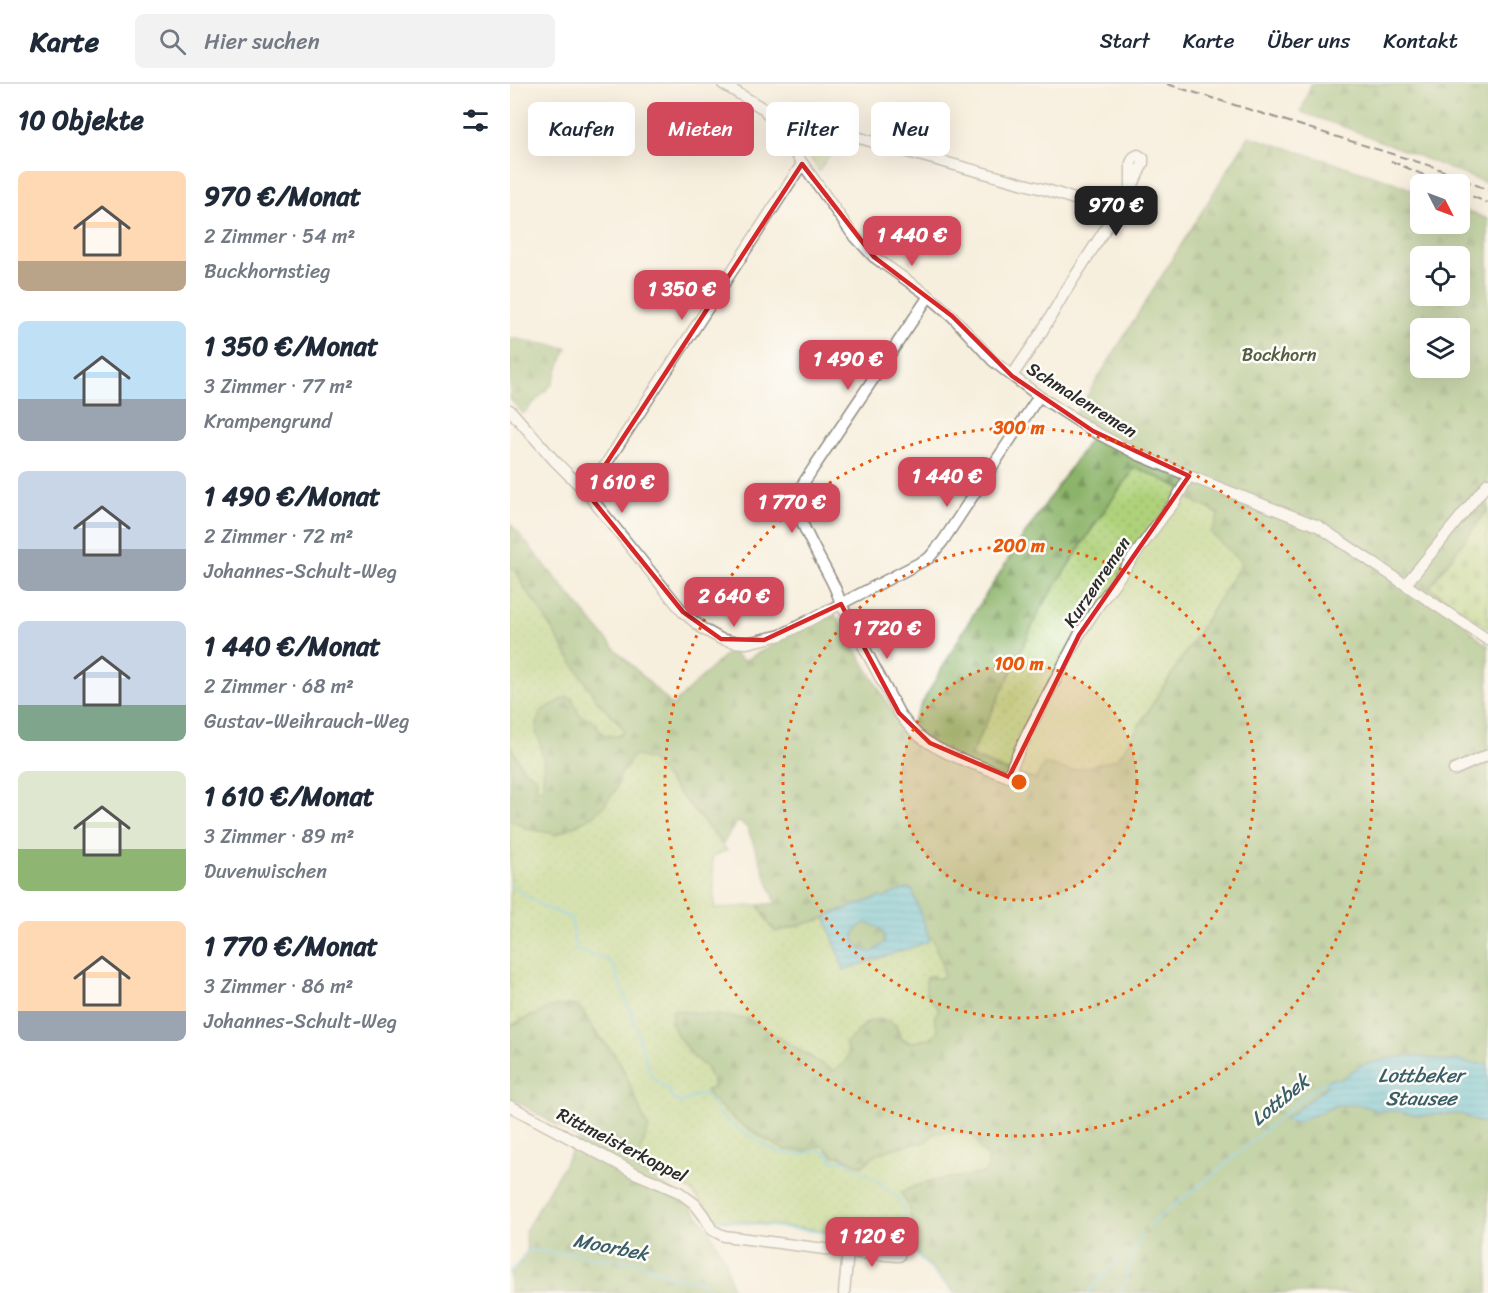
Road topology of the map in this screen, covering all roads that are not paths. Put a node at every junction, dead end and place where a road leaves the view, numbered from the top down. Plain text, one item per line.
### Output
1 (723, 84) edge
2 (764, 109) junction
3 (802, 164) junction
4 (1131, 189) dead end
5 (1116, 213) junction
6 (929, 296) junction
7 (1012, 376) junction
8 (1039, 396) junction
9 (510, 410) edge
10 (1189, 476) junction
11 (1488, 483) edge
12 (587, 493) junction
13 (1406, 584) junction
14 (841, 604) junction
15 (1488, 640) edge
16 (1488, 755) edge
17 (1454, 770) dead end
18 (510, 1106) edge
19 (848, 1252) junction
20 (899, 1256) dead end
21 (844, 1293) edge

1 - 2 street
2 - 3 street, Schmalenremen
2 - 5 street
3 - 6 street, Schmalenremen
3 - 12 street
4 - 5 street
5 - 7 street
6 - 7 street, Schmalenremen
6 - 14 street
7 - 8 street, Schmalenremen
8 - 10 street, Schmalenremen
8 - 14 street
9 - 12 street
10 - 13 street, Schmalenremen
10 - 14 street, Kurzenremen
11 - 13 street
12 - 14 street
13 - 15 street, Schmalenremen
16 - 17 street
18 - 19 street, Rittmeisterkoppel
19 - 20 street, Rittmeisterkoppel
19 - 21 street

